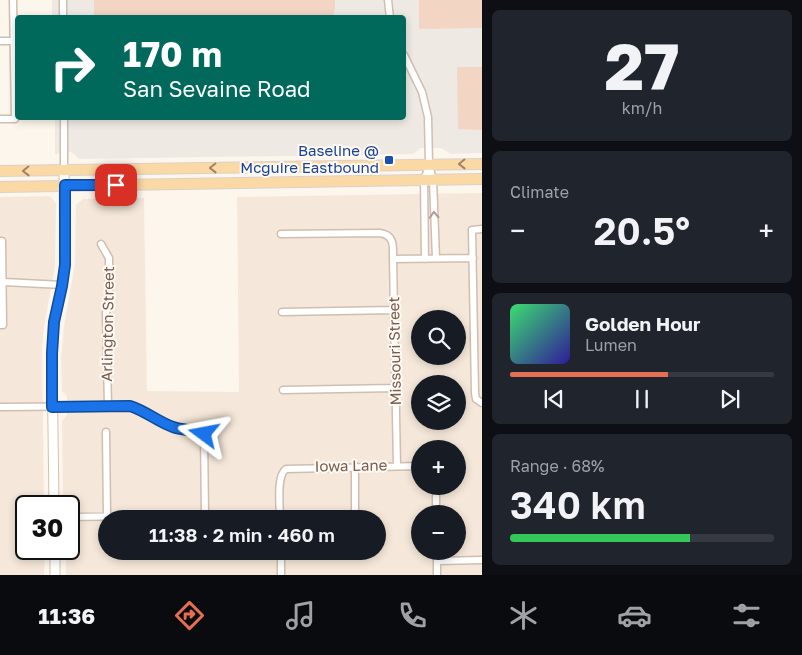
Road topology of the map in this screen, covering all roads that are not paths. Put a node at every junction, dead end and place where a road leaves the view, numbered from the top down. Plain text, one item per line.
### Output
1 (13, 0) edge
2 (63, 0) edge
3 (388, 0) edge
4 (63, 15) edge
5 (390, 15) edge
6 (14, 40) junction
7 (0, 41) edge
8 (406, 59) edge
9 (0, 119) edge
10 (64, 120) edge
11 (482, 164) edge
12 (429, 165) junction
13 (64, 170) junction
14 (0, 171) edge
15 (429, 180) junction
16 (482, 180) edge
17 (65, 185) junction
18 (0, 186) edge
19 (482, 229) edge
20 (282, 234) dead end
21 (1, 241) edge
22 (102, 244) dead end
23 (436, 258) junction
24 (473, 258) junction
25 (393, 259) junction
26 (425, 259) junction
27 (4, 282) junction
28 (62, 286) junction
29 (394, 310) junction
30 (282, 312) dead end
31 (2, 325) edge
32 (395, 388) junction
33 (283, 390) dead end
34 (480, 402) edge
35 (108, 406) junction
36 (0, 407) edge
37 (52, 407) junction
38 (106, 432) dead end
39 (355, 466) junction
40 (396, 466) junction
41 (411, 466) edge
42 (54, 495) edge
43 (107, 510) edge
44 (205, 510) edge
45 (280, 510) edge
46 (355, 510) dead end
47 (98, 516) edge
48 (80, 517) edge
49 (55, 560) edge
50 (281, 560) edge
51 (482, 560) edge
52 (437, 561) joint
53 (55, 575) edge
54 (281, 575) edge
55 (437, 575) edge

1 - 6 street
2 - 4 street
3 - 5 street
6 - 7 street
6 - 9 street
8 - 12 street
10 - 13 street
11 -> 12 main road
12 -> 13 main road
12 - 15 street
13 -> 14 main road
13 - 17 street
15 - 16 main road
15 - 17 main road
23 -> 15 street
15 - 26 street
17 - 18 main road
17 - 28 street
19 - 24 street
20 - 25 street, Missouri Street
21 - 27 street
22 - 35 street, Arlington Street
23 - 24 street
23 - 26 street
24 - 34 street
25 - 26 street
25 - 29 street, Missouri Street
27 - 28 street
27 - 31 street
28 - 37 street
29 - 30 street
29 - 32 street, Missouri Street
32 - 33 street
32 - 40 street, Missouri Street
35 - 37 street
35 - 44 street
36 - 37 street
37 - 42 street
38 - 43 street
39 - 40 street, Iowa Lane
39 - 45 street, Iowa Lane
39 - 46 street
40 - 41 street, Iowa Lane
47 - 48 street
49 - 53 street
50 - 54 street
51 - 52 street
52 - 55 street

